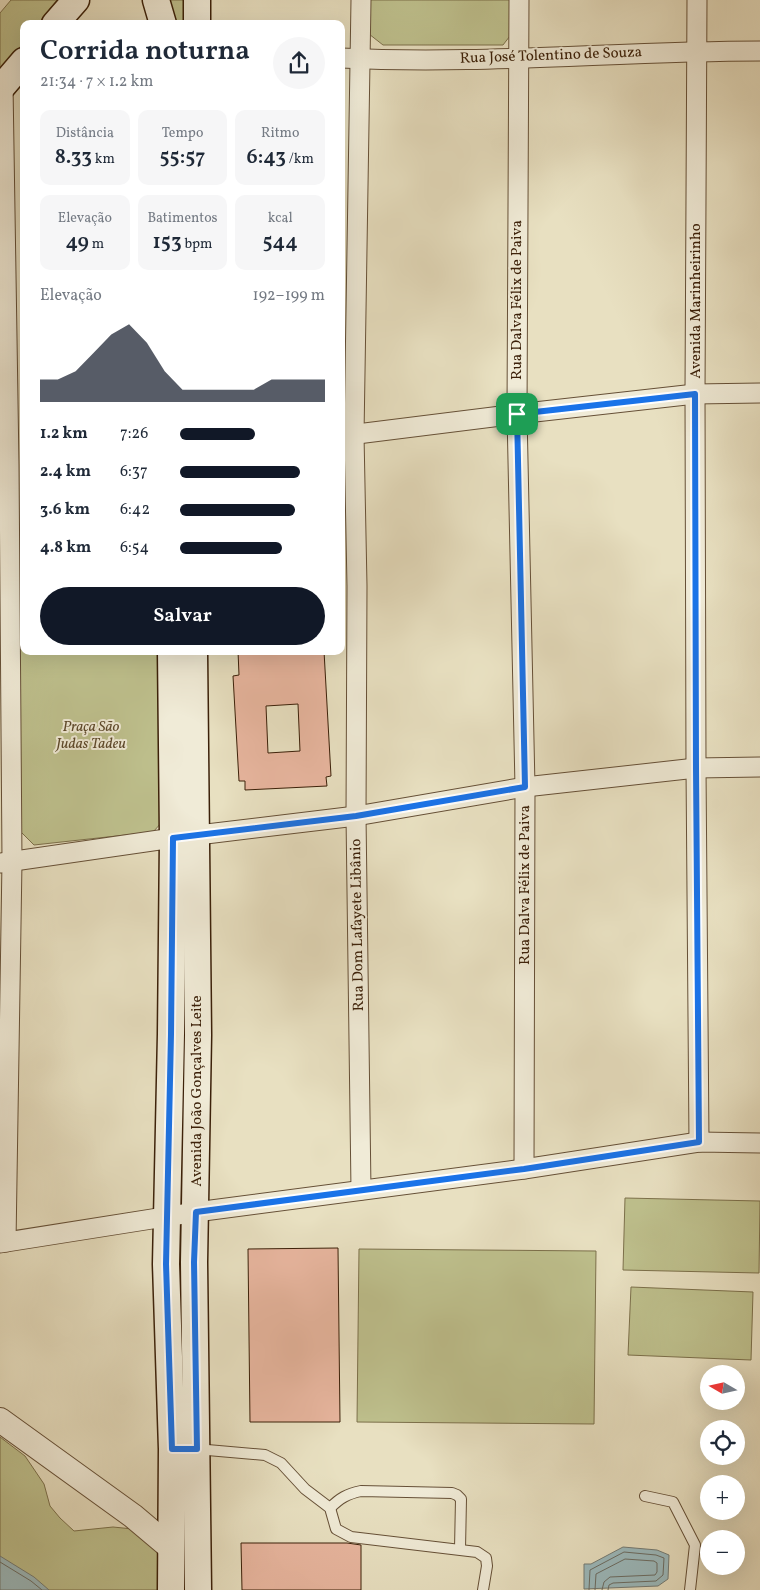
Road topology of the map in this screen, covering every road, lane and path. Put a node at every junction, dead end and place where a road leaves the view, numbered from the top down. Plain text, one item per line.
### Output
1 (76, 0) edge
2 (156, 0) edge
3 (196, 0) edge
4 (361, 0) edge
5 (519, 0) edge
6 (697, 0) edge
7 (58, 20) edge
8 (162, 20) edge
9 (197, 20) edge
10 (698, 51) junction
11 (760, 51) edge
12 (345, 58) edge
13 (361, 59) junction
14 (518, 59) junction
15 (20, 66) edge
16 (1, 87) edge
17 (760, 393) edge
18 (695, 394) junction
19 (517, 414) junction
20 (348, 435) edge
21 (11, 464) edge
22 (171, 655) edge
23 (194, 655) edge
24 (760, 767) edge
25 (696, 768) junction
26 (525, 787) junction
27 (356, 816) junction
28 (185, 837) junction
29 (6, 862) edge
30 (171, 1034) junction
31 (198, 1035) junction
32 (699, 1142) junction
33 (760, 1143) edge
34 (524, 1169) junction
35 (361, 1190) junction
36 (196, 1212) junction
37 (167, 1217) junction
38 (3, 1242) edge
39 (194, 1262) junction
40 (166, 1264) junction
41 (0, 1420) edge
42 (185, 1449) junction
43 (645, 1496) dead end
44 (171, 1503) junction
45 (330, 1508) junction
46 (133, 1516) junction
47 (172, 1548) junction
48 (460, 1549) junction
49 (171, 1590) edge
50 (198, 1590) edge
51 (483, 1590) edge
52 (690, 1590) edge

1 - 7 main road
2 - 8 main road
3 - 9 main road
4 - 13 street, Rua Dom Lafayete Libânio
5 - 14 street, Rua Dalva Félix de Paiva
6 - 10 street, Avenida Marinheirinho
10 - 11 street, Rua José Tolentino de Souza
10 - 14 street, Rua José Tolentino de Souza
10 - 18 street, Avenida Marinheirinho
12 - 13 street, Rua José Tolentino de Souza
13 - 14 street, Rua José Tolentino de Souza
13 - 20 street, Rua Dom Lafayete Libânio
14 - 19 street, Rua Dalva Félix de Paiva
15 - 16 main road
16 - 21 street
17 - 18 street
18 - 19 street
18 - 25 street, Avenida Marinheirinho
19 - 20 street
19 - 26 street, Rua Dalva Félix de Paiva
20 - 27 street, Rua Dom Lafayete Libânio
21 - 29 street
22 - 28 main road, Avenida João Gonçalves Leite
23 - 28 main road, Avenida João Gonçalves Leite
24 - 25 street
25 - 26 street
25 - 32 street, Avenida Marinheirinho
26 - 27 street
26 - 34 street, Rua Dalva Félix de Paiva
27 - 28 street
27 - 35 street, Rua Dom Lafayete Libânio
28 - 29 street
28 - 30 main road, Avenida João Gonçalves Leite
28 - 31 main road, Avenida João Gonçalves Leite
29 - 38 street
30 - 31 main road
30 - 37 main road, Avenida João Gonçalves Leite
31 - 36 main road, Avenida João Gonçalves Leite
32 - 33 street
32 - 34 street
34 - 35 street
35 - 36 street
36 - 37 street
36 - 39 main road, Avenida João Gonçalves Leite
37 - 38 street
37 - 40 main road, Avenida João Gonçalves Leite
39 - 40 main road
39 - 42 main road, Avenida João Gonçalves Leite
40 - 42 main road, Avenida João Gonçalves Leite
41 - 46 street
42 - 44 main road, Avenida João Gonçalves Leite
42 - 45 lane
42 - 50 main road, Avenida João Gonçalves Leite
43 - 52 lane
44 - 46 street
44 - 47 main road, Avenida João Gonçalves Leite
45 - 48 lane
45 - 48 lane
46 - 47 street
47 - 49 main road, Avenida João Gonçalves Leite
48 - 51 lane

